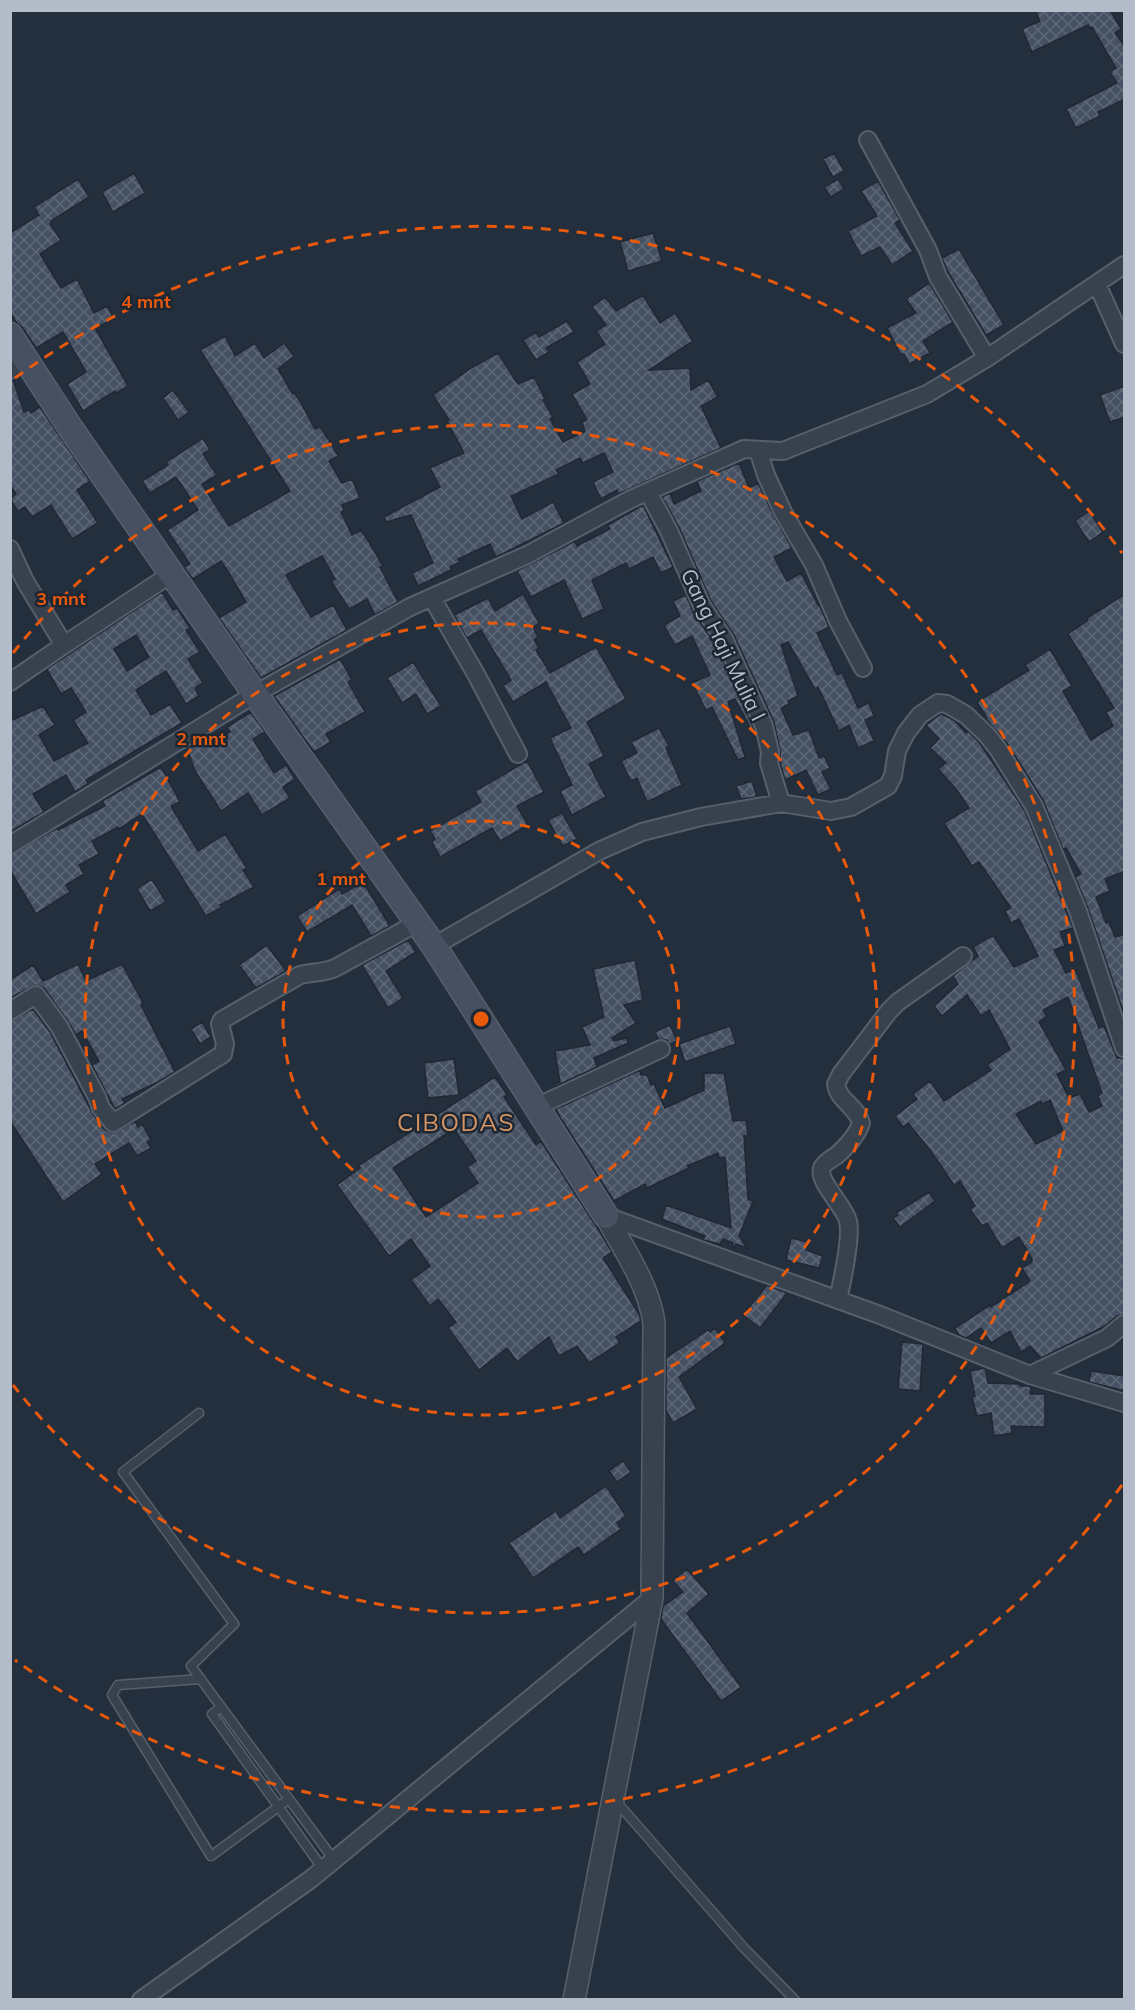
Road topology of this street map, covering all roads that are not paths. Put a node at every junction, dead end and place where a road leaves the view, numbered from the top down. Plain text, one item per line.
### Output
1 (868, 140) dead end
2 (1125, 265) edge
3 (1097, 284) junction
4 (10, 335) edge
5 (1124, 344) edge
6 (987, 358) junction
7 (18, 365) edge
8 (758, 450) junction
9 (648, 492) junction
10 (10, 549) edge
11 (171, 574) junction
12 (432, 598) junction
13 (64, 645) junction
14 (863, 668) dead end
15 (10, 682) edge
16 (255, 694) junction
17 (518, 754) dead end
18 (781, 803) junction
19 (10, 846) edge
20 (417, 923) junction
21 (434, 946) junction
22 (963, 956) dead end
23 (10, 1011) edge
24 (1125, 1048) edge
25 (661, 1049) dead end
26 (536, 1107) junction
27 (606, 1216) junction
28 (838, 1300) junction
29 (1125, 1324) edge
30 (1030, 1375) junction
31 (1125, 1403) edge
32 (199, 1413) dead end
33 (652, 1598) junction
34 (201, 1679) junction
35 (221, 1707) junction
36 (612, 1797) junction
37 (290, 1799) junction
38 (279, 1806) junction
39 (329, 1864) junction
40 (141, 2000) edge
41 (574, 2000) edge
42 (795, 2000) edge

1 - 6 street
2 - 3 street
3 - 5 street
3 - 6 street
4 - 7 main road
6 - 8 street
7 - 11 main road
8 - 9 street
8 - 14 street
9 - 12 street
9 - 18 street, Gang Haji Mulia I
10 - 13 street
11 - 13 street
11 - 16 main road
12 - 16 street
12 - 17 street
13 - 15 street
16 - 19 street
16 - 20 main road
18 - 21 street
18 - 24 street
20 - 21 main road
20 - 23 street
21 - 26 main road
22 - 28 street
25 - 26 street
26 - 27 main road
27 - 28 street
27 - 33 street
28 - 30 street
29 - 30 street
30 - 31 street
32 - 34 lane
33 - 36 street
33 - 39 street
34 - 35 lane
34 - 38 lane
35 - 37 lane
35 - 38 lane
36 - 41 street
36 - 42 lane
37 - 38 lane
37 - 39 lane
38 - 39 lane
39 - 40 street

